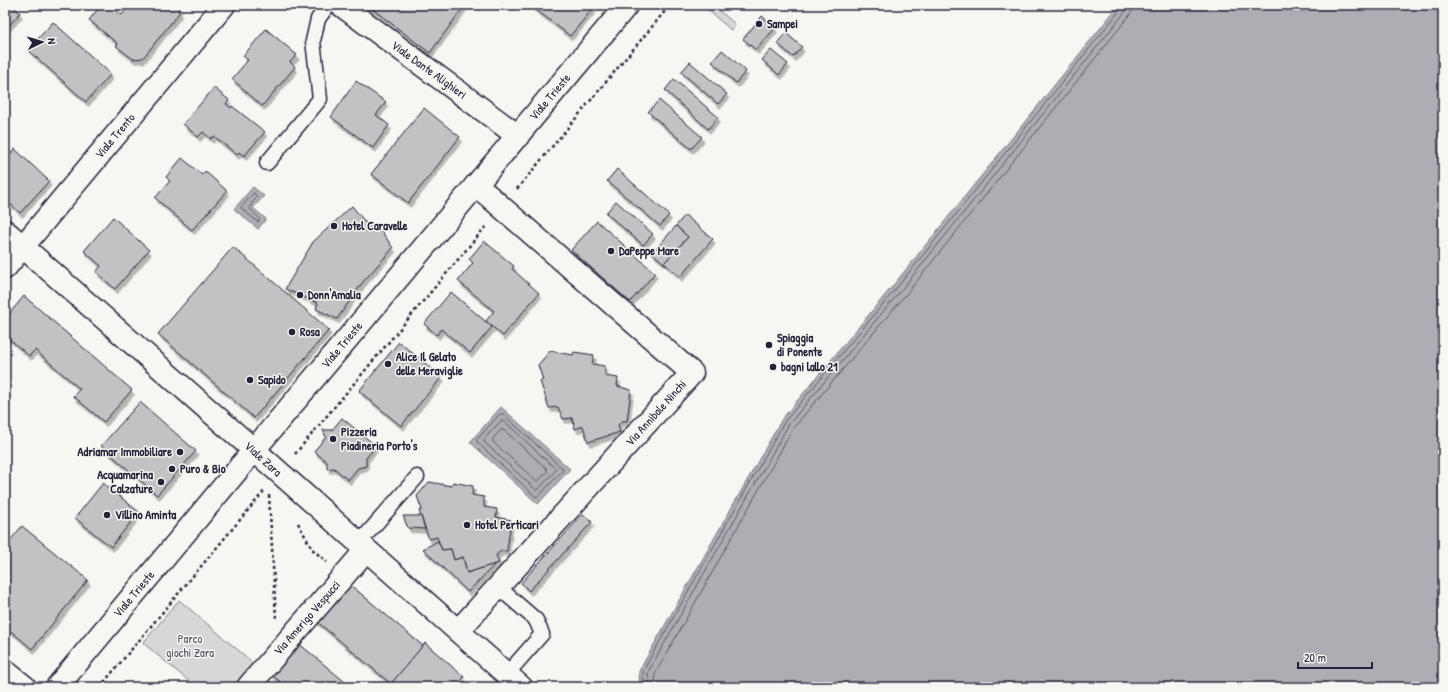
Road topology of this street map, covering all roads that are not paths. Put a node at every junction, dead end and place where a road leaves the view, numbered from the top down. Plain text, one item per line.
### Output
1 (224, 5) edge
2 (328, 5) edge
3 (341, 5) edge
4 (627, 5) edge
5 (518, 136) junction
6 (267, 163) dead end
7 (476, 185) junction
8 (5, 231) edge
9 (22, 247) junction
10 (5, 268) edge
11 (254, 450) junction
12 (417, 477) dead end
13 (363, 546) junction
14 (498, 587) junction
15 (458, 631) junction
16 (5, 671) edge
17 (508, 683) edge
18 (258, 684) edge
19 (25, 687) edge
20 (57, 687) edge

1 - 9 street, Viale Trento
2 - 6 lane
3 - 5 street, Viale Dante Alighieri
4 - 5 street, Viale Trieste
5 - 7 street, Viale Trieste
7 - 11 street, Viale Trieste
7 - 14 street, Via Annibale Ninchi
8 - 9 street, Viale Zara
9 - 10 street, Viale Trento
9 - 11 street, Viale Zara
11 - 13 street, Viale Zara
11 - 20 street, Viale Trieste
12 - 13 lane
13 - 15 street, Viale Zara
13 - 18 street, Via Amerigo Vespucci
14 - 15 street, Via Annibale Ninchi
14 - 17 lane
15 - 17 street, Viale Zara
16 - 19 street

